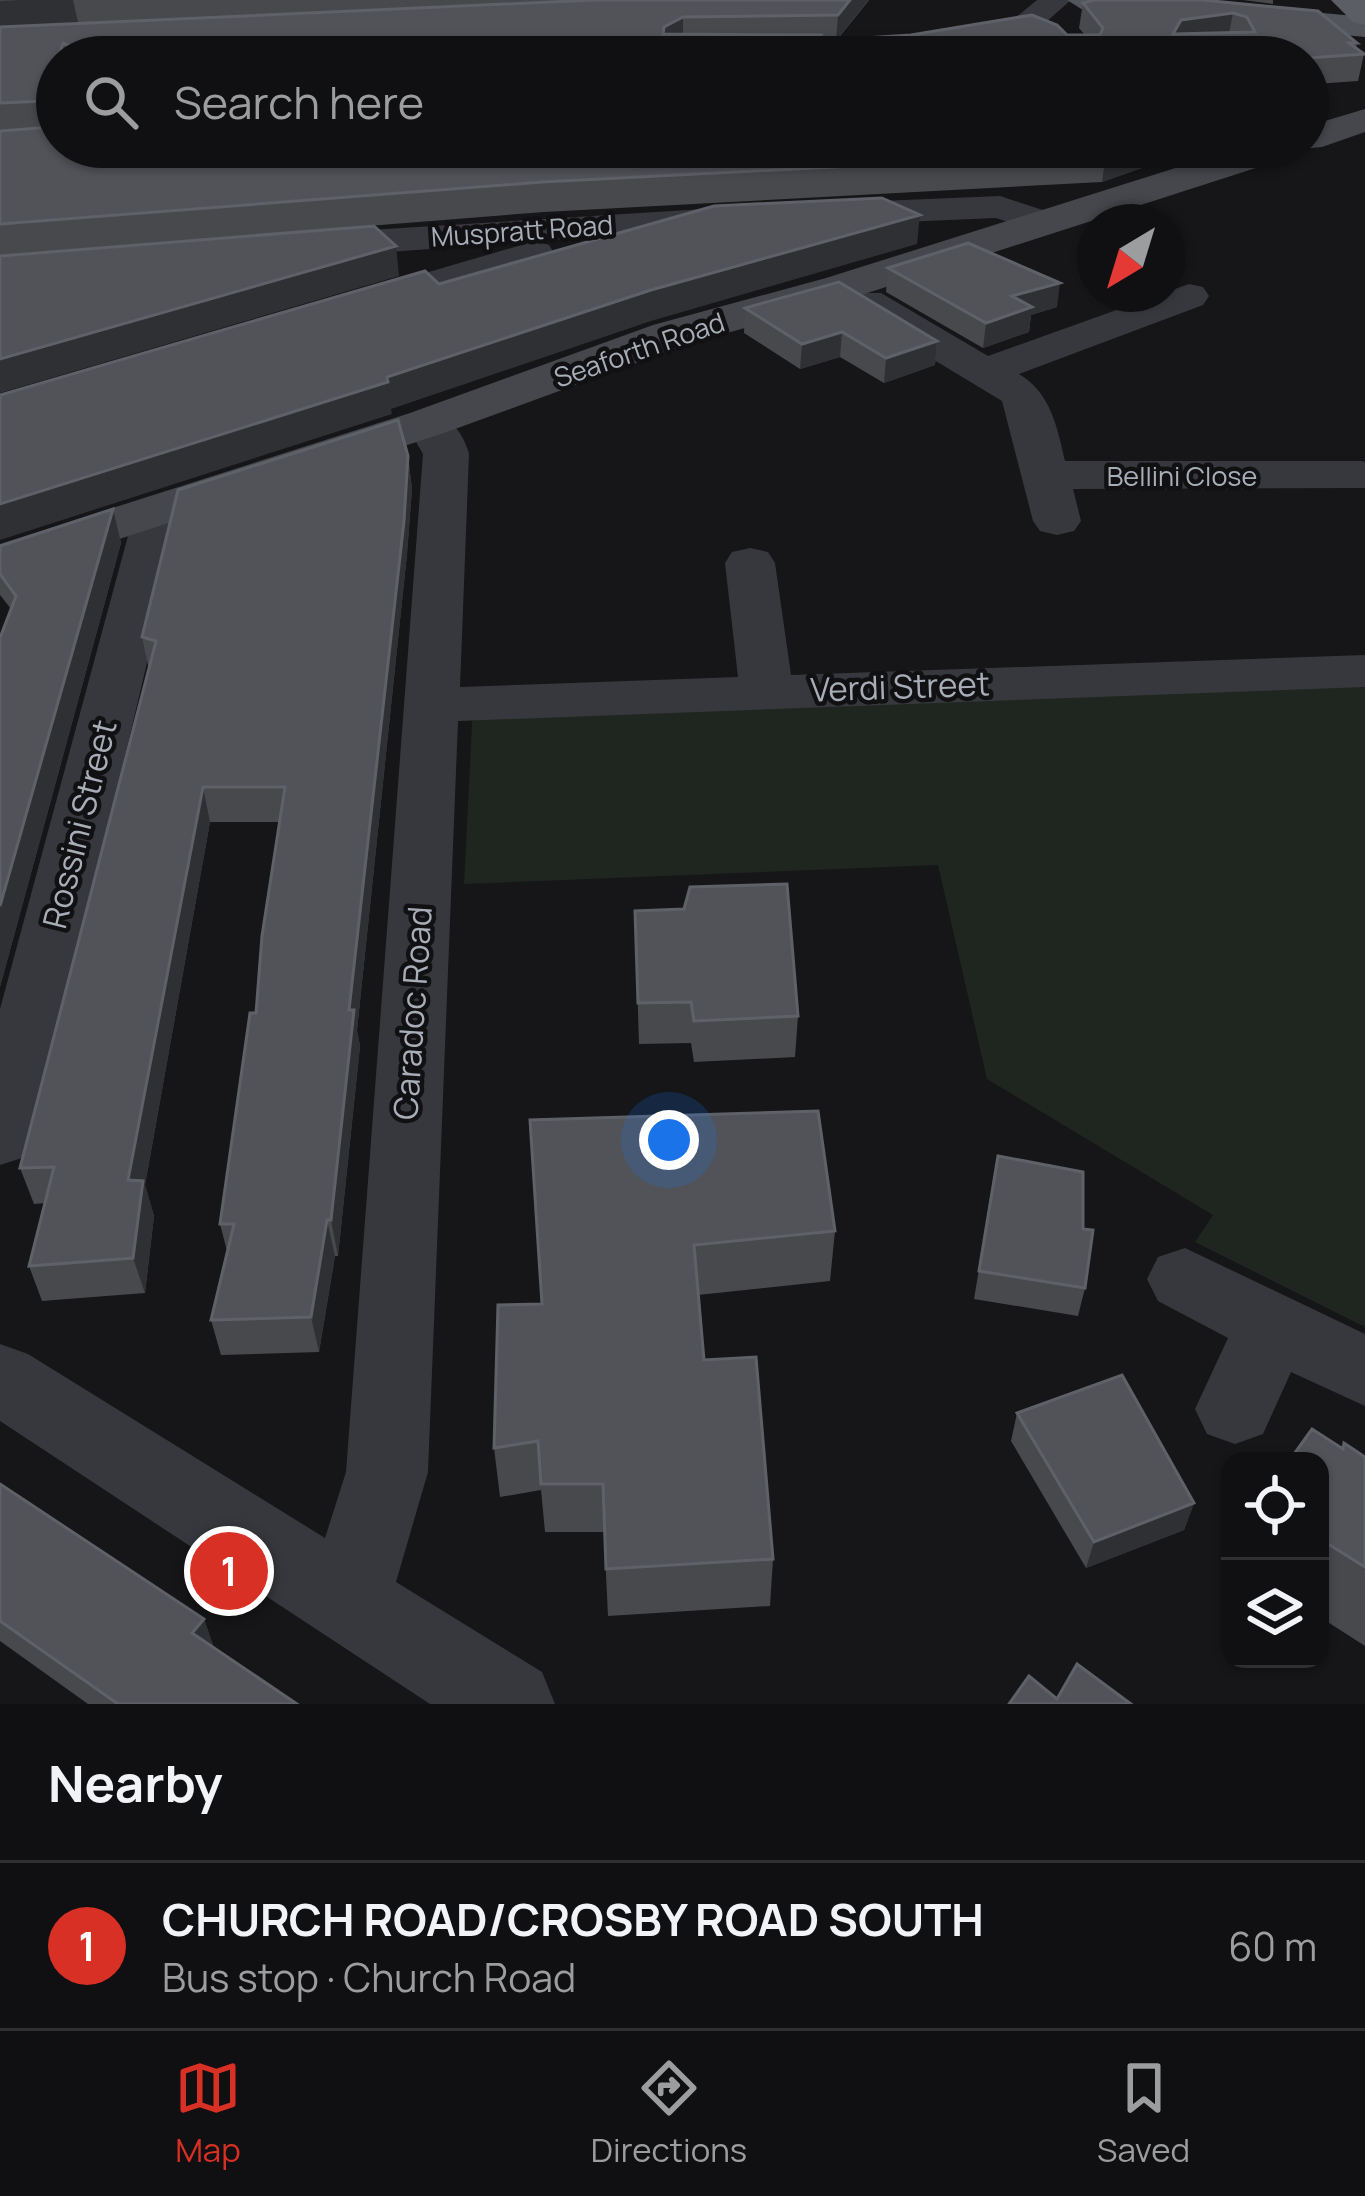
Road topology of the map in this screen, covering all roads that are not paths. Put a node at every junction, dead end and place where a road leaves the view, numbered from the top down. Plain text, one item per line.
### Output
1 (1056, 0) edge
2 (1083, 0) edge
3 (1347, 0) edge
4 (1365, 15) edge
5 (1026, 24) junction
6 (1365, 27) edge
7 (1058, 35) edge
8 (989, 36) edge
9 (1365, 120) edge
10 (1329, 132) edge
11 (1215, 168) edge
12 (1042, 222) junction
13 (544, 227) junction
14 (260, 249) edge
15 (842, 287) junction
16 (1191, 297) edge
17 (318, 317) edge
18 (988, 371) junction
19 (427, 423) junction
20 (1325, 464) dead end
21 (1048, 475) junction
22 (158, 510) junction
23 (1057, 521) dead end
24 (0, 562) edge
25 (749, 562) dead end
26 (1365, 671) edge
27 (766, 690) junction
28 (434, 705) junction
29 (0, 1138) edge
30 (1185, 1279) dead end
31 (1273, 1324) junction
32 (1365, 1372) edge
33 (0, 1378) edge
34 (1235, 1409) dead end
35 (347, 1603) junction
36 (510, 1704) edge

1 - 5 street
2 - 6 main road
3 - 4 highway
5 - 7 street
5 - 8 street
9 - 10 main road
11 - 12 main road, Seaforth Road
12 - 13 street, Muspratt Road
12 - 15 main road, Seaforth Road
13 - 14 street, Muspratt Road
13 - 17 street
15 - 18 street
15 - 19 main road, Seaforth Road
16 - 18 street
18 - 21 street
19 - 22 main road, Seaforth Road
19 - 28 street, Caradoc Road
20 - 21 street, Bellini Close
21 - 23 street
22 - 24 main road, Seaforth Road
22 - 29 street, Rossini Street
25 - 27 street
26 - 27 street, Verdi Street
27 - 28 street, Verdi Street
28 - 35 street, Caradoc Road
30 - 31 street
31 - 32 street
31 - 34 street
33 - 35 street
35 - 36 street

